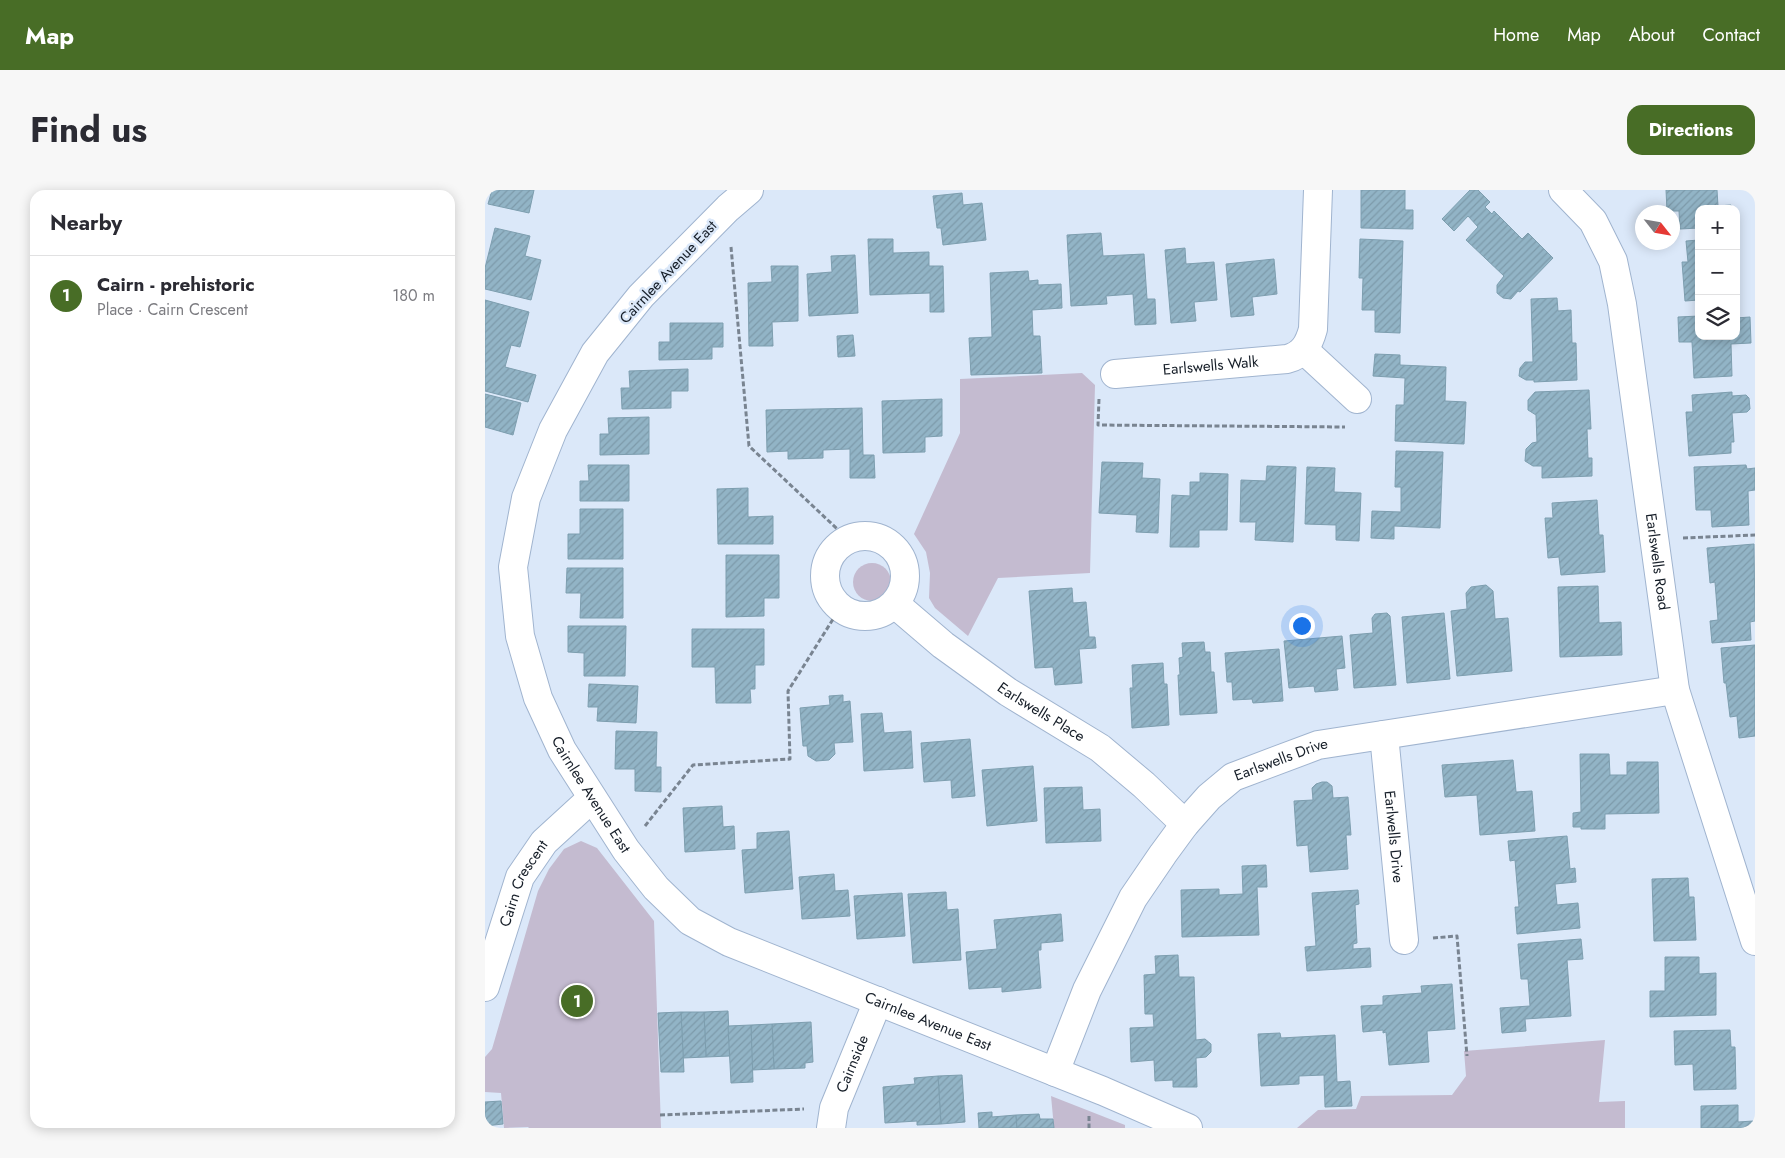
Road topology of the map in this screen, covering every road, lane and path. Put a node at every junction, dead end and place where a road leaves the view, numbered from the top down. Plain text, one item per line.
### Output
1 (749, 190) edge
2 (1318, 190) edge
3 (1563, 190) edge
4 (728, 208) junction
5 (1304, 350) junction
6 (1115, 374) joint
7 (1357, 398) joint
8 (1755, 535) edge
9 (1654, 539) junction
10 (849, 540) junction
11 (895, 604) junction
12 (840, 608) junction
13 (1675, 690) junction
14 (1384, 735) junction
15 (591, 798) junction
16 (1185, 824) junction
17 (627, 850) junction
18 (1403, 940) joint
19 (1755, 941) edge
20 (485, 987) edge
21 (878, 1000) junction
22 (1467, 1056) dead end
23 (1055, 1072) junction
24 (660, 1115) dead end
25 (832, 1118) edge
26 (1188, 1128) edge

1 - 4 street, Cairnlee Avenue East
2 - 5 street
3 - 9 street, Earlswells Road
4 - 10 path
4 - 15 street, Cairnlee Avenue East
5 - 6 street, Earlswells Walk
5 - 7 street
6 - 7 path
8 - 9 path
9 - 13 street, Earlswells Road
10 - 11 street
10 - 12 street
11 - 12 street
11 - 16 street, Earlswells Place
12 - 17 path
13 - 14 street, Earlswells Drive
13 - 19 street, Earlswells Road
14 - 16 street, Earlswells Drive
14 - 18 street, Earlwells Drive
15 - 17 street, Cairnlee Avenue East
15 - 20 street, Cairn Crescent
16 - 23 street, Earlswells Drive
17 - 21 street, Cairnlee Avenue East
18 - 22 path
21 - 23 street, Cairnlee Avenue East
21 - 25 street, Cairnside
23 - 26 street, Cairnlee Avenue East
24 - 25 path

